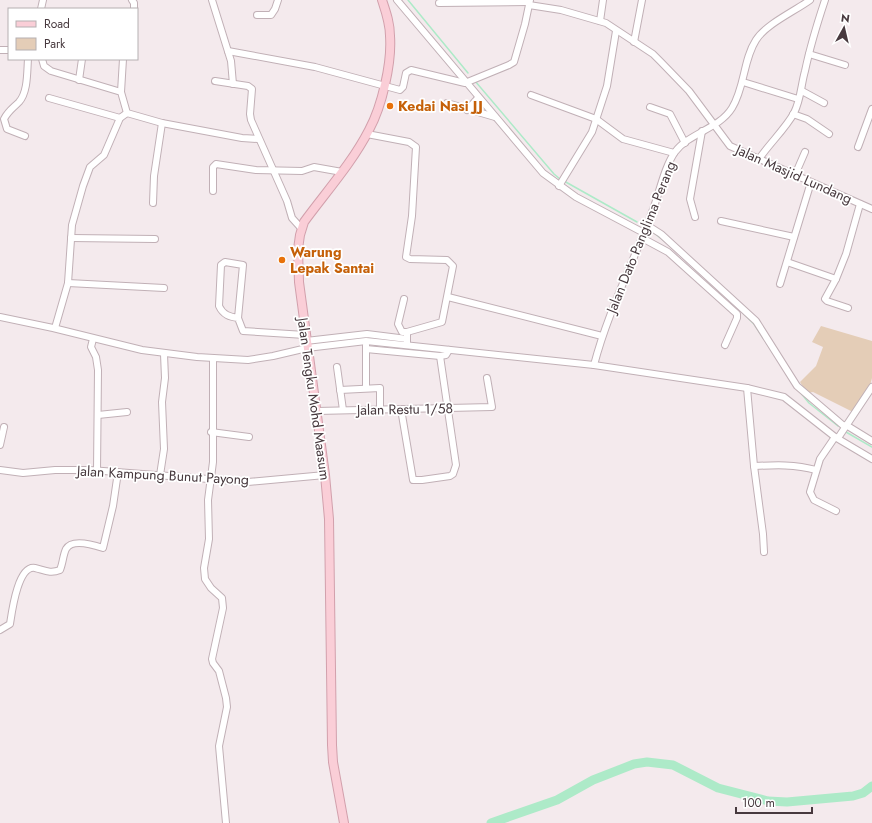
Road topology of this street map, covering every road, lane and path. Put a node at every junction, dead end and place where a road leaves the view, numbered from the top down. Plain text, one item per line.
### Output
1 (212, 0) edge
2 (278, 0) edge
3 (382, 0) edge
4 (397, 0) edge
5 (603, 0) edge
6 (642, 0) edge
7 (810, 0) edge
8 (825, 0) edge
9 (529, 2) edge
10 (439, 3) dead end
11 (257, 15) dead end
12 (600, 21) junction
13 (616, 31) junction
14 (634, 42) junction
15 (228, 51) junction
16 (809, 54) junction
17 (28, 60) edge
18 (42, 60) edge
19 (82, 60) edge
20 (123, 60) edge
21 (844, 65) dead end
22 (79, 80) junction
23 (215, 81) dead end
24 (743, 82) junction
25 (465, 83) junction
26 (233, 84) junction
27 (384, 86) junction
28 (802, 91) junction
29 (121, 92) junction
30 (531, 95) dead end
31 (49, 98) dead end
32 (478, 98) junction
33 (798, 99) junction
34 (448, 103) dead end
35 (824, 103) dead end
36 (650, 107) dead end
37 (467, 110) junction
38 (872, 110) edge
39 (127, 113) junction
40 (793, 114) junction
41 (495, 117) junction
42 (120, 118) junction
43 (596, 119) junction
44 (162, 123) junction
45 (714, 124) junction
46 (702, 132) junction
47 (367, 134) junction
48 (829, 134) dead end
49 (25, 136) dead end
50 (258, 139) junction
51 (685, 143) junction
52 (858, 147) dead end
53 (805, 152) dead end
54 (674, 153) junction
55 (759, 159) junction
56 (273, 171) junction
57 (342, 172) junction
58 (795, 175) junction
59 (561, 182) junction
60 (811, 182) junction
61 (213, 191) dead end
62 (153, 203) dead end
63 (860, 204) junction
64 (872, 209) edge
65 (695, 217) dead end
66 (721, 222) dead end
67 (647, 225) junction
68 (301, 228) junction
69 (643, 236) junction
70 (794, 237) junction
71 (71, 238) junction
72 (154, 238) dead end
73 (787, 262) junction
74 (836, 279) junction
75 (68, 284) junction
76 (780, 284) dead end
77 (164, 288) dead end
78 (448, 297) junction
79 (404, 299) dead end
80 (848, 308) dead end
81 (0, 317) edge
82 (238, 318) junction
83 (55, 328) junction
84 (602, 336) junction
85 (93, 339) junction
86 (407, 339) junction
87 (366, 341) junction
88 (306, 342) junction
89 (725, 345) dead end
90 (366, 349) junction
91 (449, 350) junction
92 (164, 354) junction
93 (440, 356) junction
94 (212, 359) junction
95 (594, 365) junction
96 (337, 367) dead end
97 (487, 378) dead end
98 (872, 387) edge
99 (366, 388) junction
100 (747, 388) junction
101 (340, 390) junction
102 (448, 408) junction
103 (400, 409) junction
104 (343, 410) junction
105 (380, 410) junction
106 (317, 411) junction
107 (127, 412) dead end
108 (98, 414) junction
109 (846, 426) junction
110 (4, 427) dead end
111 (211, 432) junction
112 (249, 437) dead end
113 (837, 438) junction
114 (872, 441) edge
115 (0, 445) edge
116 (872, 459) edge
117 (754, 466) junction
118 (0, 470) edge
119 (816, 470) junction
120 (97, 471) junction
121 (118, 472) junction
122 (160, 475) junction
123 (325, 475) junction
124 (211, 479) junction
125 (836, 511) dead end
126 (764, 552) dead end
127 (0, 630) edge
128 (226, 823) edge
129 (344, 823) edge

1 - 15 street
2 - 11 street
3 - 27 main road, Jalan Tengku Mohd Maasum
4 - 25 street
5 - 12 street
6 - 14 street
7 - 24 street, Jalan Dato Panglima Perang
8 - 16 street
9 - 10 street, Jalan Masjid Lundang
9 - 12 street, Jalan Masjid Lundang
9 - 25 street
12 - 13 street, Jalan Masjid Lundang
13 - 14 street, Jalan Masjid Lundang
13 - 43 street
14 - 45 street, Jalan Masjid Lundang
15 - 26 street
15 - 27 street
16 - 21 street
16 - 28 street
17 - 49 street
18 - 22 street
19 - 22 street
20 - 29 street
22 - 29 street
23 - 26 street
24 - 33 street
24 - 45 street, Jalan Dato Panglima Perang
25 - 27 street
25 - 32 street
26 - 50 street
27 - 47 main road, Jalan Tengku Mohd Maasum
28 - 33 street
28 - 35 street
29 - 39 street
30 - 43 street
31 - 42 street
32 - 37 street
32 - 41 street
33 - 40 street
34 - 37 street
36 - 51 street
37 - 41 street
38 - 52 street
39 - 42 street
39 - 44 street
40 - 48 street
40 - 55 street
41 - 59 street
42 - 71 street
43 - 54 street
43 - 59 street
44 - 50 street
44 - 62 street
45 - 46 street, Jalan Dato Panglima Perang
45 - 55 street, Jalan Masjid Lundang
46 - 51 street, Jalan Dato Panglima Perang
46 - 65 street
47 - 57 main road, Jalan Tengku Mohd Maasum
47 - 78 street
50 - 56 street
51 - 54 street, Jalan Dato Panglima Perang
53 - 58 street
54 - 67 street, Jalan Dato Panglima Perang
55 - 58 street, Jalan Masjid Lundang
56 - 57 street
56 - 61 street
56 - 68 street
57 - 68 main road, Jalan Tengku Mohd Maasum
58 - 60 street, Jalan Masjid Lundang
59 - 69 street
60 - 63 street, Jalan Masjid Lundang
60 - 70 street
63 - 64 street, Jalan Masjid Lundang
63 - 74 street
66 - 70 street
67 - 69 street, Jalan Dato Panglima Perang
67 - 109 street
68 - 88 main road, Jalan Tengku Mohd Maasum
69 - 84 street, Jalan Dato Panglima Perang
69 - 89 street
70 - 73 street
71 - 72 street
71 - 75 street
73 - 74 street
73 - 76 street
74 - 80 street
75 - 77 street
75 - 83 street
78 - 84 street
78 - 86 street
79 - 86 street
81 - 83 street
82 - 82 street
82 - 88 street
83 - 85 street
84 - 95 street, Jalan Dato Panglima Perang
85 - 92 street
85 - 108 street
86 - 87 street
86 - 88 street
86 - 91 street
87 - 88 street
87 - 90 street
88 - 94 street
88 - 106 main road, Jalan Tengku Mohd Maasum
90 - 93 street
90 - 99 street
91 - 93 street
91 - 95 street
92 - 94 street
92 - 122 street
93 - 102 street
94 - 111 street
95 - 100 street
96 - 101 street
97 - 102 street, Jalan Restu 1/58
98 - 109 street
99 - 101 street
99 - 105 street
100 - 113 street
100 - 117 street
101 - 104 street
102 - 103 street, Jalan Restu 1/58
102 - 103 street
103 - 105 street, Jalan Restu 1/58
104 - 105 street, Jalan Restu 1/58
104 - 106 street, Jalan Restu 1/58
106 - 123 main road, Jalan Tengku Mohd Maasum
107 - 108 street
108 - 120 street
109 - 113 street
109 - 114 street
110 - 115 street
111 - 112 street
111 - 124 street
113 - 116 street
113 - 119 street
117 - 119 street
117 - 126 street
118 - 120 street, Jalan Kampung Bunut Payong
119 - 125 street
120 - 121 street, Jalan Kampung Bunut Payong
121 - 122 street, Jalan Kampung Bunut Payong
121 - 127 street
122 - 124 street, Jalan Kampung Bunut Payong
123 - 124 street, Jalan Kampung Bunut Payong
123 - 129 main road, Jalan Tengku Mohd Maasum
124 - 128 street

